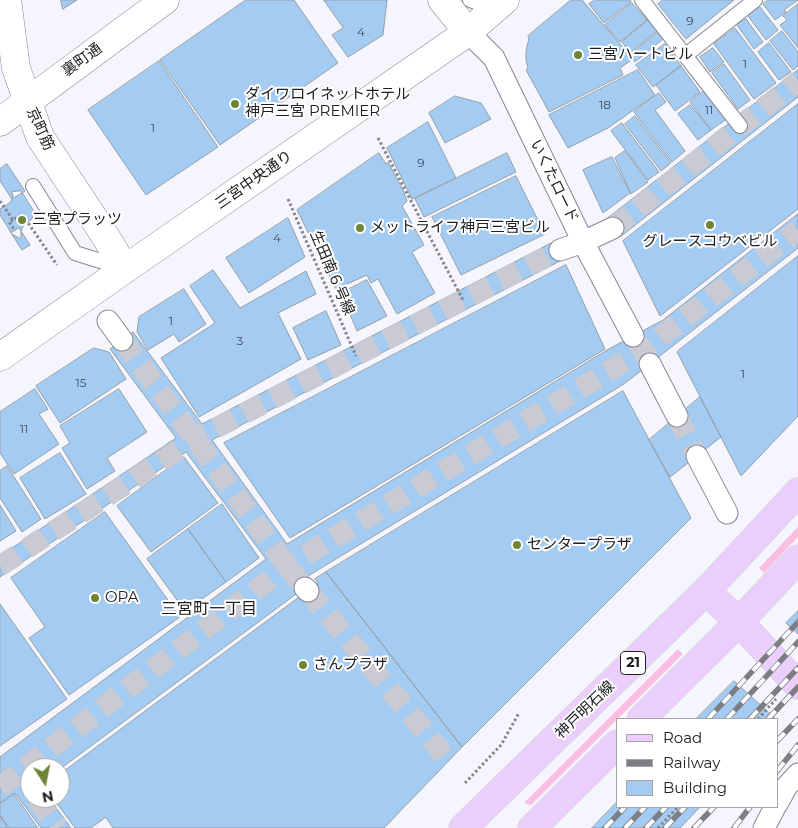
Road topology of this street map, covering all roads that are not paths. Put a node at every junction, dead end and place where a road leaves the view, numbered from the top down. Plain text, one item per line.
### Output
1 (7, 0) edge
2 (165, 0) edge
3 (442, 0) edge
4 (470, 0) edge
5 (505, 0) edge
6 (642, 0) edge
7 (755, 0) edge
8 (468, 32) junction
9 (686, 55) junction
10 (27, 101) junction
11 (0, 122) edge
12 (740, 126) dead end
13 (33, 186) dead end
14 (613, 228) tunnel mouth
15 (583, 242) junction
16 (560, 250) tunnel mouth
17 (125, 269) junction
18 (108, 321) dead end
19 (633, 336) dead end
20 (122, 340) tunnel mouth
21 (0, 357) edge
22 (650, 364) dead end
23 (677, 416) tunnel mouth
24 (697, 456) tunnel mouth
25 (798, 492) edge
26 (726, 513) dead end
27 (798, 559) edge
28 (706, 591) junction
29 (739, 622) junction
30 (787, 692) edge
31 (642, 718) edge
32 (616, 745) edge
33 (798, 774) edge
34 (778, 802) edge
35 (775, 808) edge
36 (464, 828) edge
37 (532, 828) edge
38 (764, 828) edge

1 - 10 street, 京町筋
2 - 10 street, 裏町通
3 - 8 street
4 - 5 lane
5 - 8 street, 三宮中央通り
6 - 9 lane
7 - 9 lane
8 - 15 street, いくたロード
8 - 17 street, 三宮中央通り
9 - 12 lane
10 - 11 street, 裏町通
10 - 17 street, 京町筋
13 - 17 lane
14 - 15 street
15 - 16 street
15 - 19 street, いくたロード
17 - 21 street, 三宮中央通り
18 - 20 street
22 - 23 street
24 - 26 street
25 - 28 main road, 神戸明石線 / 21
27 - 29 main road
28 - 29 main road
28 - 36 main road, 神戸明石線 / 21
29 - 30 main road
29 - 31 main road
32 - 37 main road
33 - 34 street
35 - 38 street

